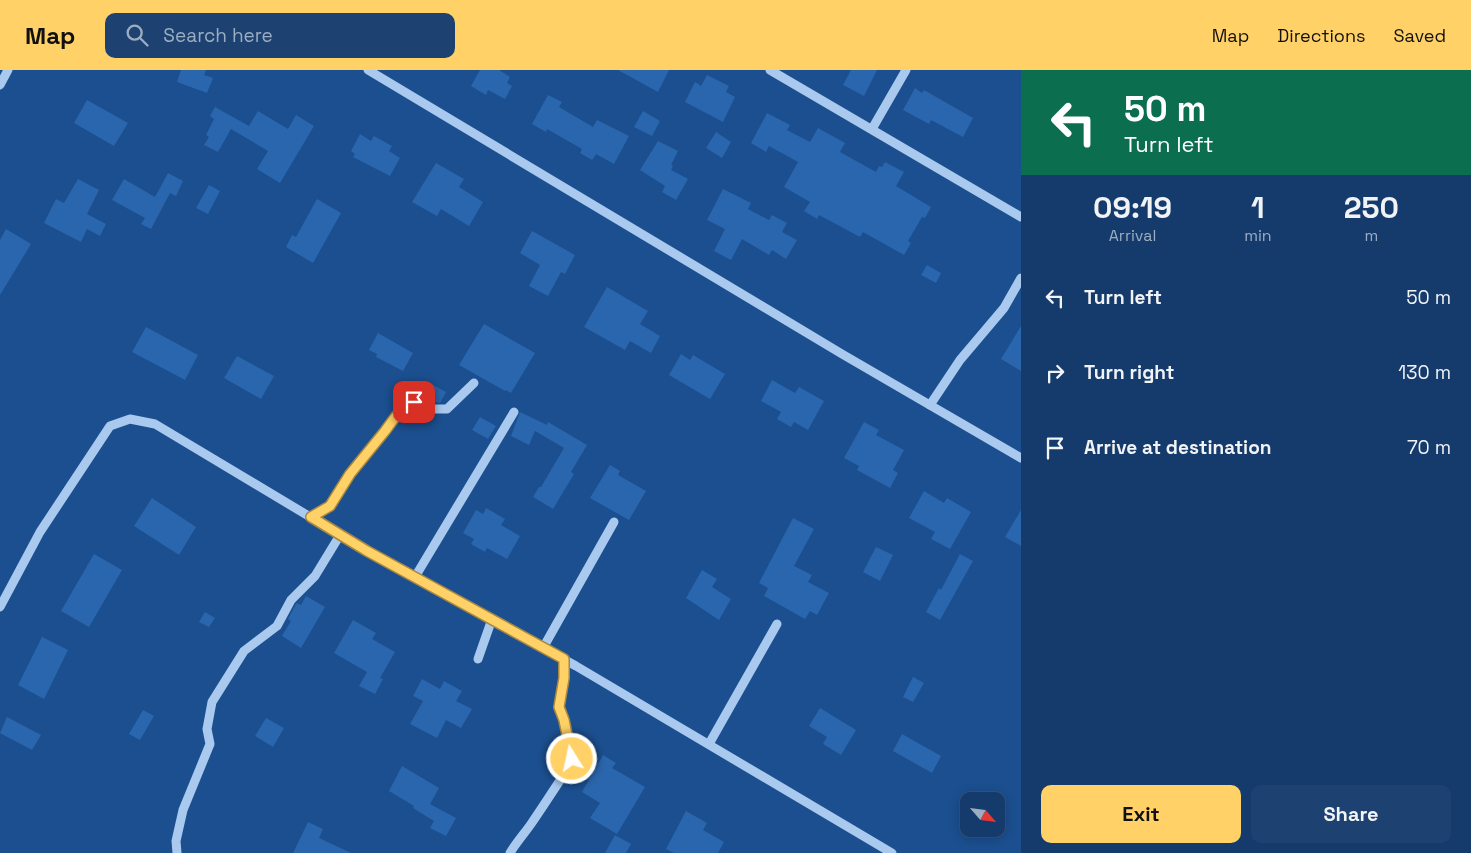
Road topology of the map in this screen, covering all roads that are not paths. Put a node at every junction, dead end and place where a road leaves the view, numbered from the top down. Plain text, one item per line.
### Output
1 (8, 70) edge
2 (368, 70) edge
3 (770, 70) edge
4 (906, 70) edge
5 (0, 85) edge
6 (872, 129) junction
7 (1021, 217) edge
8 (1021, 278) edge
9 (474, 383) dead end
10 (930, 405) junction
11 (514, 412) dead end
12 (1021, 458) edge
13 (311, 517) junction
14 (614, 522) dead end
15 (340, 535) junction
16 (415, 577) junction
17 (0, 608) edge
18 (492, 620) junction
19 (777, 624) dead end
20 (543, 648) junction
21 (478, 659) dead end
22 (564, 659) junction
23 (709, 744) junction
24 (177, 853) edge
25 (510, 853) edge
26 (892, 853) edge

1 - 5 street
2 - 10 street
3 - 6 street
4 - 6 street
6 - 7 street
8 - 10 street
9 - 13 street
10 - 12 street
11 - 16 street
13 - 15 street
13 - 17 street
14 - 20 street
15 - 16 street
15 - 24 street
16 - 18 street
18 - 20 street
18 - 21 street
19 - 23 street
20 - 22 street
22 - 23 street
22 - 25 street
23 - 26 street

